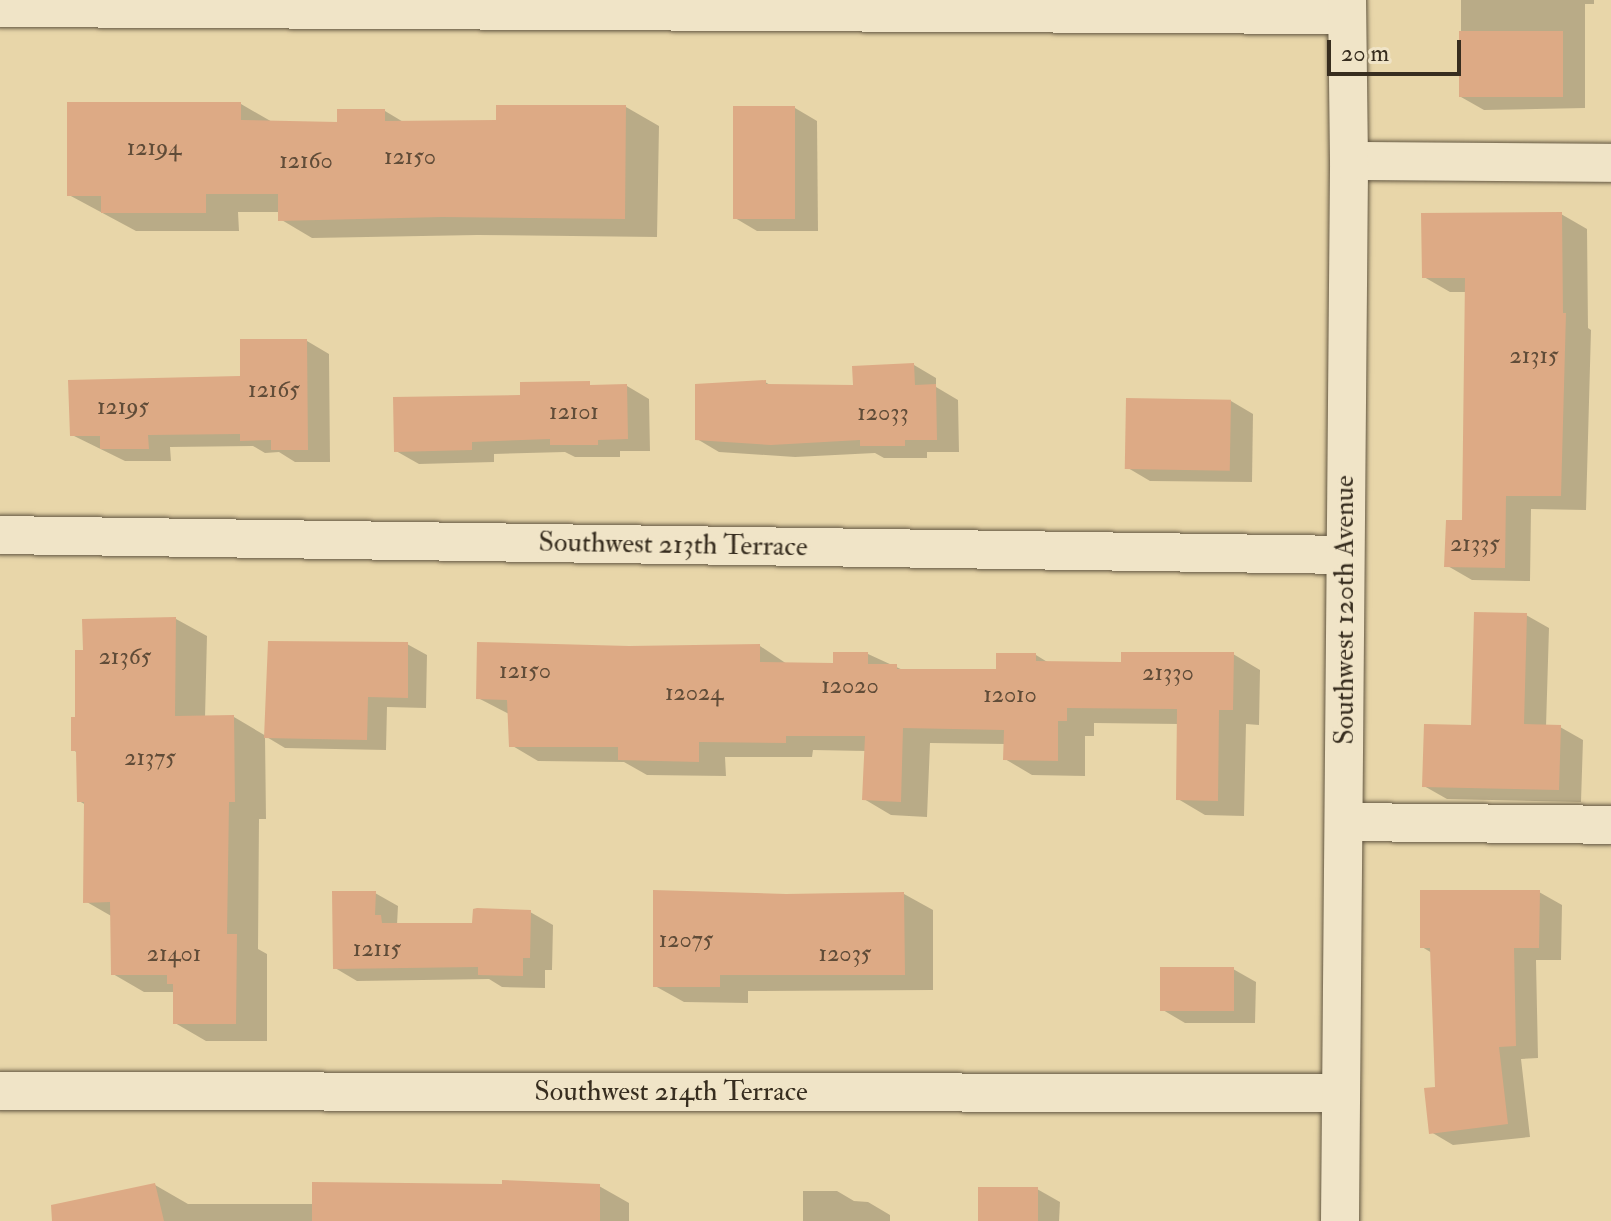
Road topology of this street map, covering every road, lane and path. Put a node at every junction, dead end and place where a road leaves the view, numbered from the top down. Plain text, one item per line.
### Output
1 (0, 8) edge
2 (1347, 8) edge
3 (1349, 161) junction
4 (1611, 163) edge
5 (0, 535) edge
6 (1345, 555) junction
7 (1344, 822) junction
8 (1611, 825) edge
9 (0, 1091) edge
10 (1341, 1093) junction
11 (1340, 1221) edge

1 - 2 street
2 - 3 street, Southwest 120th Avenue
3 - 4 street
3 - 6 street, Southwest 120th Avenue
5 - 6 street, Southwest 213th Terrace
6 - 7 street, Southwest 120th Avenue
7 - 8 street
7 - 10 street, Southwest 120th Avenue
9 - 10 street, Southwest 214th Terrace
10 - 11 street, Southwest 120th Avenue

